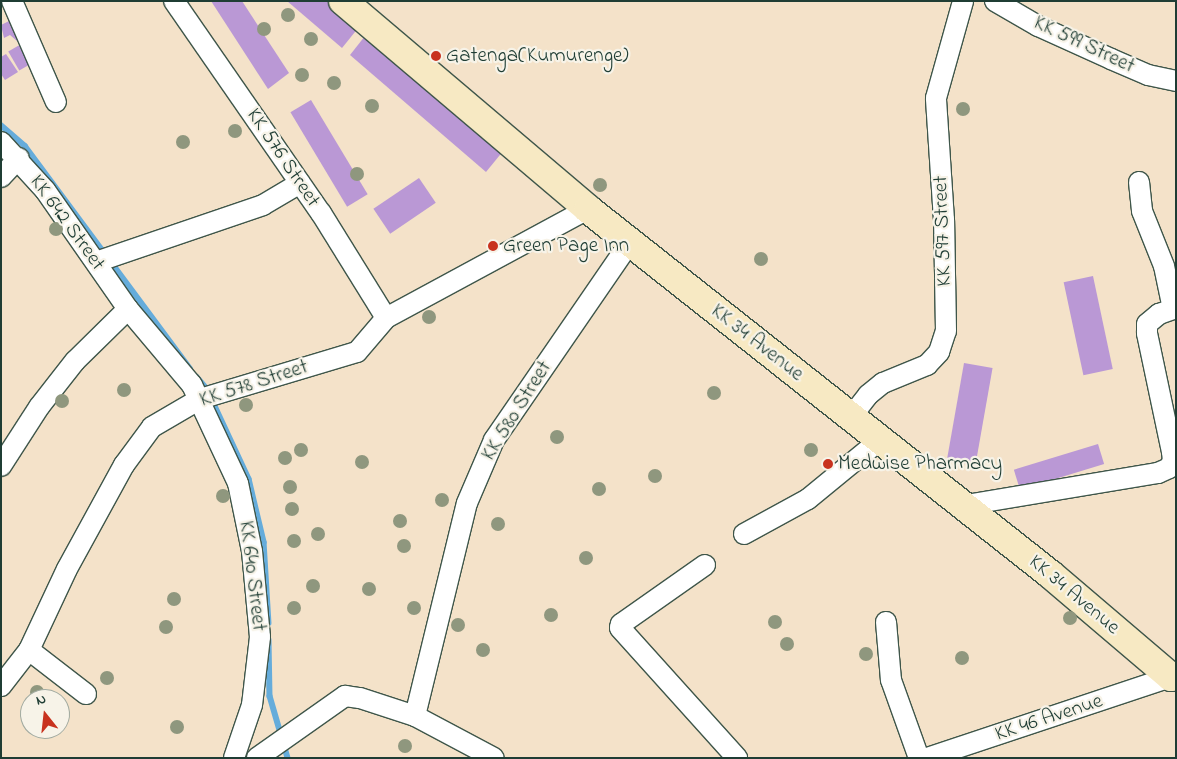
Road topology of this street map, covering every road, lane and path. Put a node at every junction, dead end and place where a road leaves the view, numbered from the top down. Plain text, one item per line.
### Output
1 (12, 1) edge
2 (174, 1) edge
3 (343, 1) edge
4 (963, 1) edge
5 (994, 1) edge
6 (1176, 81) edge
7 (56, 102) dead end
8 (1, 142) edge
9 (19, 158) junction
10 (1, 177) edge
11 (1140, 182) dead end
12 (300, 183) junction
13 (588, 209) junction
14 (630, 242) junction
15 (96, 262) junction
16 (128, 309) junction
17 (1174, 309) edge
18 (386, 318) junction
19 (200, 399) junction
20 (850, 417) junction
21 (880, 440) junction
22 (1174, 452) edge
23 (1, 466) edge
24 (960, 506) junction
25 (744, 534) dead end
26 (705, 565) dead end
27 (886, 622) dead end
28 (29, 650) junction
29 (1173, 676) edge
30 (1, 686) edge
31 (86, 694) dead end
32 (415, 716) junction
33 (234, 758) edge
34 (257, 758) edge
35 (494, 758) edge
36 (737, 758) edge
37 (919, 758) edge
38 (927, 758) edge

1 - 7 street
2 - 12 street, KK 576 Street
3 - 13 main road, KK 34 Avenue
4 - 20 street, KK 597 Street
5 - 6 street, KK 599 Street
8 - 9 street, KK 642 Street
9 - 10 street
9 - 15 street, KK 642 Street
11 - 17 street
12 - 15 street
12 - 18 street, KK 576 Street
13 - 14 main road, KK 34 Avenue
13 - 18 street, KK 578 Street
14 - 20 main road, KK 34 Avenue
14 - 32 street, KK 580 Street
15 - 16 street, KK 642 Street
16 - 19 street, KK 642 Street
16 - 23 street
17 - 22 street
18 - 19 street, KK 578 Street
19 - 28 street, KK 578 Street
19 - 33 street, KK 640 Street
20 - 21 main road, KK 34 Avenue
21 - 24 main road, KK 34 Avenue
21 - 25 street
22 - 24 street
24 - 29 main road, KK 34 Avenue
26 - 36 street
27 - 37 street
28 - 30 street, KK 578 Street
28 - 31 street
29 - 38 street, KK 46 Avenue
32 - 34 street
32 - 35 street

